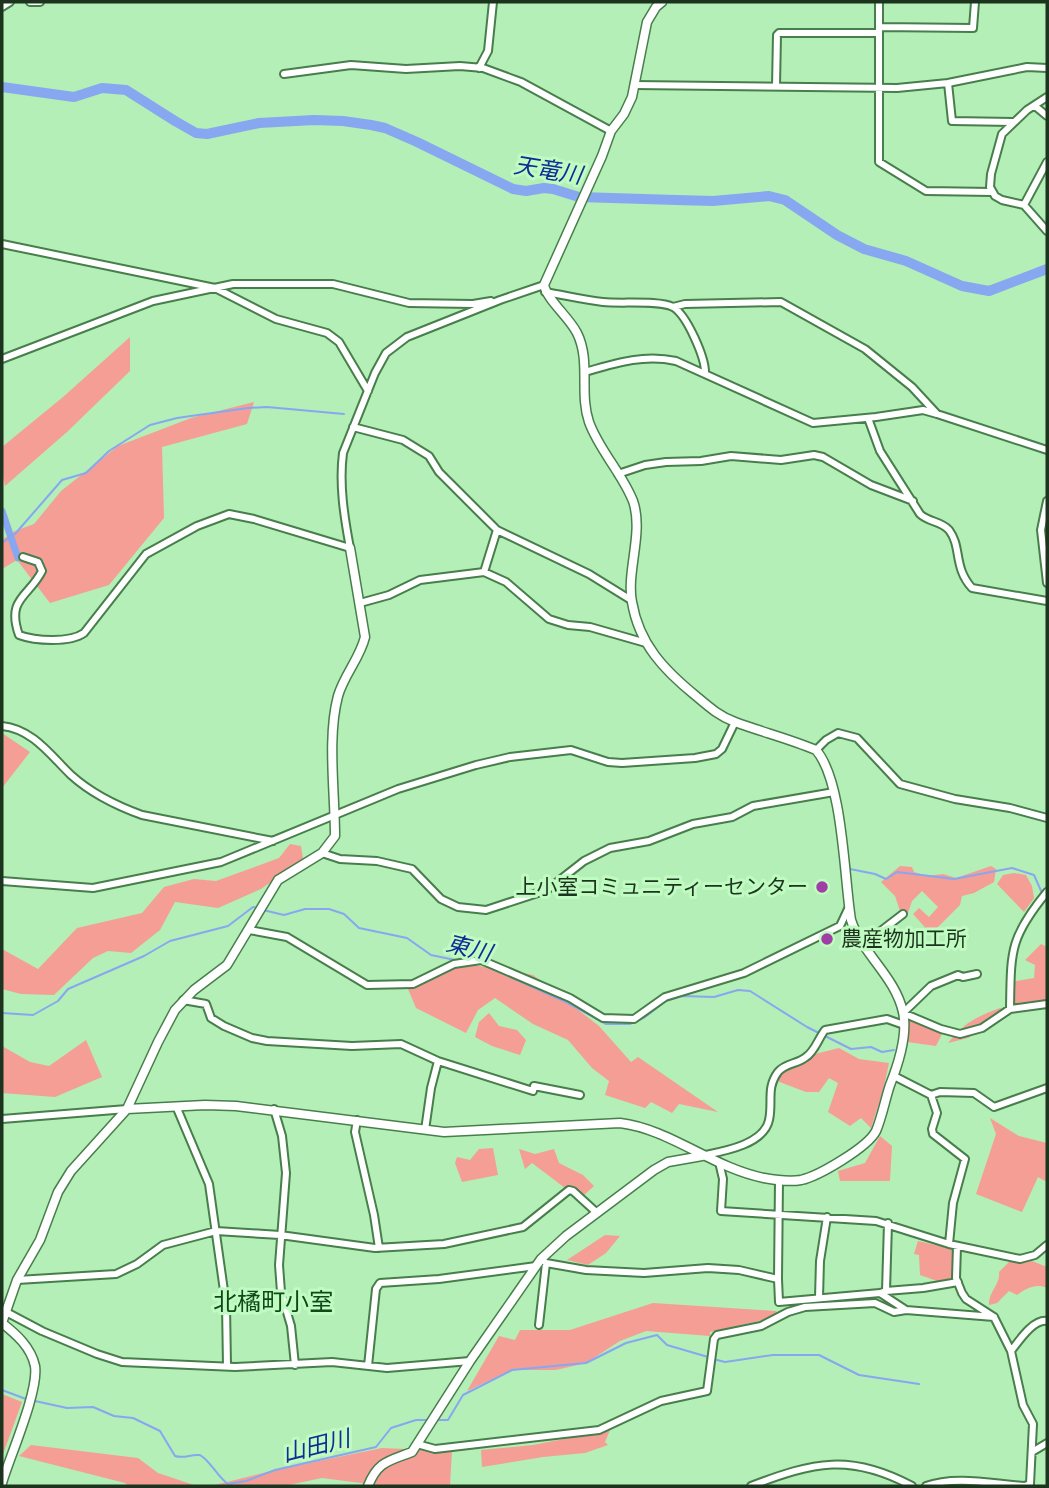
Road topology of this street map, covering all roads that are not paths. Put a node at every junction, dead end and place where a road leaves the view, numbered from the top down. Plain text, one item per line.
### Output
1 (10, 2) edge
2 (30, 2) edge
3 (40, 2) edge
4 (493, 2) edge
5 (662, 2) edge
6 (880, 2) edge
7 (975, 2) edge
8 (2, 7) edge
9 (879, 30) junction
10 (479, 68) junction
11 (1047, 68) edge
12 (284, 74) dead end
13 (948, 83) junction
14 (634, 85) junction
15 (776, 86) junction
16 (880, 88) junction
17 (1047, 97) edge
18 (1035, 106) junction
19 (1047, 116) edge
20 (1013, 122) junction
21 (611, 131) junction
22 (1047, 162) edge
23 (992, 192) junction
24 (1024, 205) junction
25 (1047, 231) edge
26 (2, 244) edge
27 (215, 288) junction
28 (544, 288) junction
29 (500, 300) junction
30 (673, 307) junction
31 (2, 359) edge
32 (585, 372) junction
33 (705, 374) junction
34 (368, 391) junction
35 (937, 414) junction
36 (869, 418) junction
37 (353, 427) junction
38 (1047, 450) edge
39 (618, 474) junction
40 (1047, 500) edge
41 (913, 501) junction
42 (497, 530) junction
43 (350, 548) junction
44 (23, 557) dead end
45 (484, 572) junction
46 (1047, 583) edge
47 (631, 600) junction
48 (1047, 601) edge
49 (360, 603) junction
50 (646, 643) junction
51 (735, 722) junction
52 (2, 726) edge
53 (816, 750) junction
54 (834, 792) junction
55 (335, 814) junction
56 (1047, 818) edge
57 (275, 842) junction
58 (322, 853) junction
59 (2, 881) edge
60 (1047, 892) edge
61 (1039, 902) junction
62 (849, 906) junction
63 (1047, 908) edge
64 (903, 914) dead end
65 (248, 930) junction
66 (864, 944) junction
67 (977, 974) dead end
68 (183, 1000) junction
69 (1047, 1004) edge
70 (1010, 1009) junction
71 (903, 1013) junction
72 (904, 1025) junction
73 (438, 1061) junction
74 (894, 1076) junction
75 (1047, 1088) edge
76 (580, 1095) dead end
77 (931, 1095) junction
78 (176, 1106) junction
79 (127, 1109) junction
80 (274, 1110) junction
81 (2, 1119) edge
82 (357, 1120) junction
83 (425, 1130) junction
84 (702, 1156) junction
85 (719, 1162) junction
86 (779, 1180) junction
87 (596, 1212) junction
88 (778, 1214) junction
89 (827, 1217) junction
90 (888, 1223) junction
91 (216, 1231) junction
92 (280, 1235) junction
93 (949, 1244) junction
94 (1047, 1245) edge
95 (957, 1246) junction
96 (379, 1248) junction
97 (541, 1263) junction
98 (778, 1279) junction
99 (17, 1280) junction
100 (958, 1282) junction
101 (883, 1292) junction
102 (820, 1298) junction
103 (906, 1310) junction
104 (8, 1313) junction
105 (994, 1317) junction
106 (1047, 1321) edge
107 (2, 1323) edge
108 (539, 1325) dead end
109 (1011, 1351) junction
110 (470, 1361) junction
111 (295, 1365) junction
112 (227, 1366) junction
113 (368, 1366) junction
114 (1047, 1443) edge
115 (417, 1444) junction
116 (1032, 1452) junction
117 (5, 1459) edge
118 (2, 1483) edge
119 (368, 1486) edge
120 (751, 1486) edge
121 (912, 1486) edge
122 (926, 1486) edge

1 - 8 street
2 - 3 street
4 - 10 street
5 - 14 street
6 - 9 street
7 - 9 street
9 - 15 street
9 - 16 street
10 - 12 street
10 - 21 street
11 - 13 street
13 - 16 street
13 - 20 street
14 - 15 street
14 - 21 street
15 - 16 street
16 - 23 street
17 - 18 street
18 - 19 street
18 - 20 street
20 - 23 street
21 - 28 street
22 - 24 street
23 - 24 street
24 - 25 street
26 - 27 street
27 - 29 street
27 - 31 street
27 - 34 street
28 - 29 street
28 - 30 street
28 - 32 street
29 - 34 street
30 - 33 street
30 - 35 street
32 - 33 street
32 - 39 street
33 - 36 street
34 - 37 street
35 - 36 street
35 - 38 street
36 - 41 street
37 - 42 street
37 - 43 street
39 - 41 street
39 - 47 street
40 - 46 street
41 - 48 street
42 - 45 street
42 - 47 street
43 - 44 street
43 - 49 street
45 - 49 street
45 - 50 street
47 - 50 street
49 - 55 street
50 - 51 street
51 - 53 street
51 - 55 street
52 - 57 street
53 - 54 street
53 - 56 street
54 - 58 street
54 - 62 street
55 - 57 street
55 - 58 street
57 - 59 street
58 - 65 street
60 - 61 street
61 - 63 street
61 - 70 street
62 - 65 street
62 - 66 street
64 - 66 street
65 - 68 street
66 - 71 street
67 - 71 street
68 - 73 street
68 - 79 street
69 - 70 street
70 - 71 street
71 - 72 street
72 - 74 street
72 - 84 street
73 - 76 street
73 - 83 street
74 - 77 street
74 - 86 street
75 - 77 street
77 - 93 street
78 - 79 street
78 - 80 street
78 - 91 street
79 - 81 street
79 - 99 street
80 - 82 street
80 - 92 street
82 - 83 street
82 - 96 street
83 - 84 street
84 - 85 street
84 - 87 street
85 - 86 street
85 - 88 street
86 - 88 street
87 - 96 street
87 - 97 street
88 - 89 street
88 - 98 street
89 - 90 street
89 - 102 street
90 - 93 street
90 - 101 street
91 - 92 street
91 - 99 street
91 - 112 street
92 - 96 street
92 - 111 street
93 - 95 street
94 - 95 street
95 - 100 street
97 - 98 street
97 - 108 street
97 - 110 street
97 - 113 street
98 - 102 street
99 - 104 street
100 - 101 street
100 - 105 street
101 - 102 street
101 - 103 street
103 - 105 street
103 - 115 street
104 - 107 street
104 - 112 street
105 - 109 street
106 - 109 street
107 - 117 street
109 - 116 street
110 - 113 street
110 - 115 street
111 - 112 street
111 - 113 street
114 - 116 street
115 - 119 street
116 - 122 street
117 - 118 street
120 - 121 street

